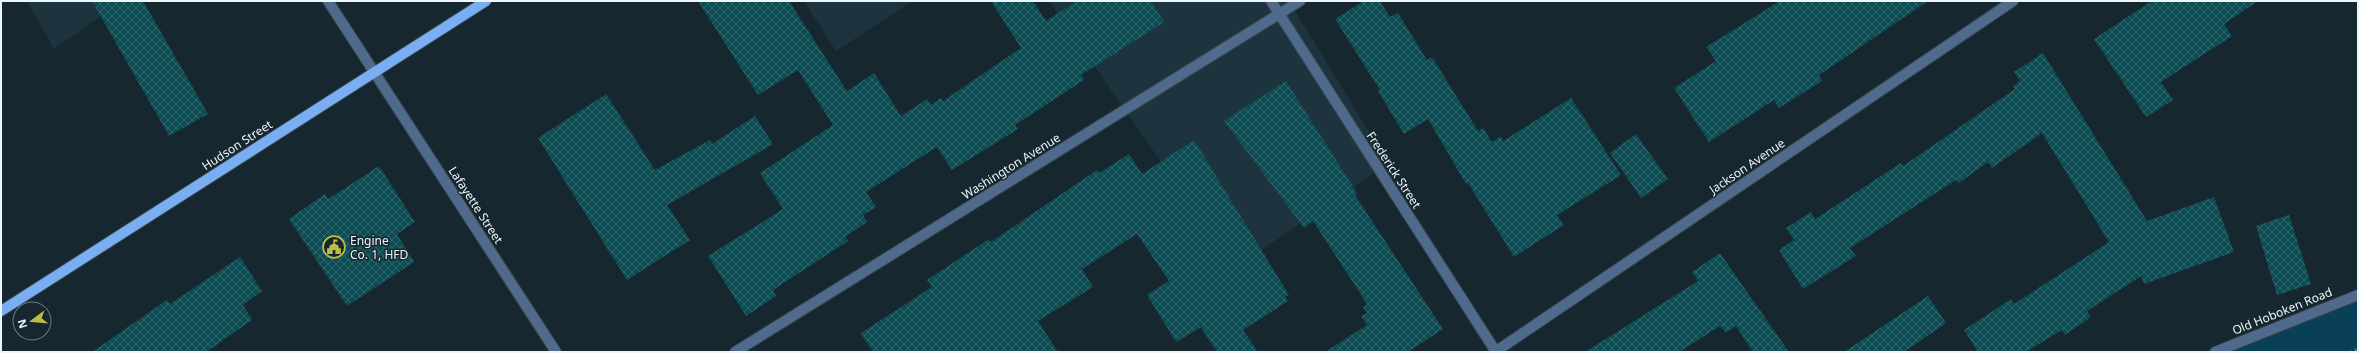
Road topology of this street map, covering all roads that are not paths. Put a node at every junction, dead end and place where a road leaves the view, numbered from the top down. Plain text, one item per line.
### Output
1 (328, 1) edge
2 (486, 1) edge
3 (1271, 1) edge
4 (1300, 1) edge
5 (2013, 1) edge
6 (1279, 15) junction
7 (374, 72) junction
8 (2358, 295) edge
9 (1, 311) edge
10 (556, 352) edge
11 (735, 352) edge
12 (1496, 352) edge
13 (2215, 352) edge

1 - 7 street, Lafayette Street
2 - 7 main road, Hudson Street
3 - 6 street, Frederick Street
4 - 6 street, Washington Avenue
5 - 12 street, Jackson Avenue
6 - 11 street, Washington Avenue
6 - 12 street, Frederick Street
7 - 9 main road, Hudson Street
7 - 10 street, Lafayette Street
8 - 13 street, Old Hoboken Road

